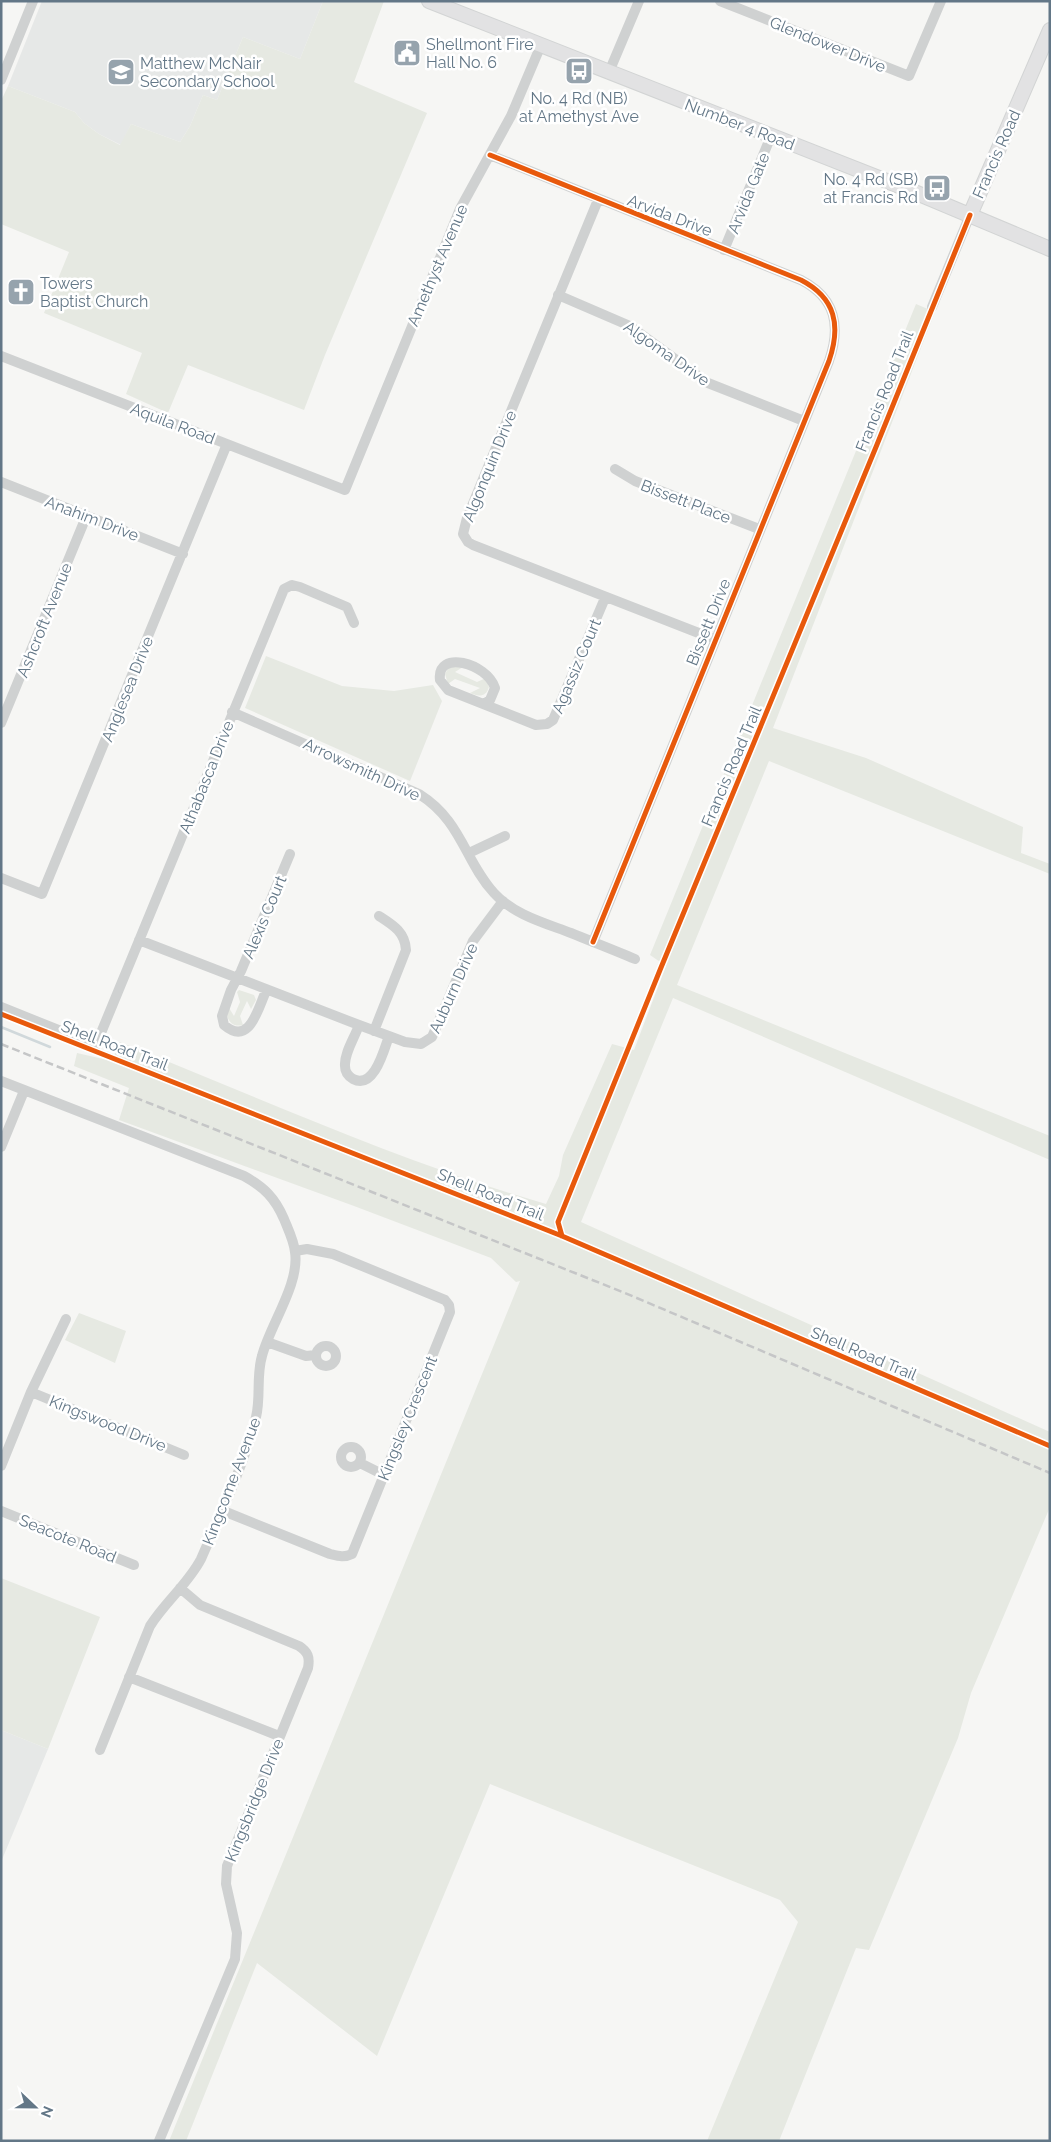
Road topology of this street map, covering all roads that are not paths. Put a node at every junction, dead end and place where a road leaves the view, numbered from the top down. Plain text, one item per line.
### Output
1 (33, 1) edge
2 (429, 1) edge
3 (639, 1) edge
4 (720, 1) edge
5 (750, 1) edge
6 (941, 1) edge
7 (745, 12) junction
8 (1050, 30) edge
9 (541, 45) junction
10 (609, 72) junction
11 (1, 80) edge
12 (772, 136) junction
13 (490, 156) junction
14 (598, 200) junction
15 (970, 215) junction
16 (1050, 248) edge
17 (724, 250) junction
18 (558, 295) junction
19 (932, 307) dead end
20 (832, 309) joint
21 (1, 356) edge
22 (804, 421) junction
23 (227, 444) junction
24 (614, 469) dead end
25 (1, 482) edge
26 (345, 490) joint
27 (86, 517) junction
28 (759, 529) junction
29 (183, 554) junction
30 (605, 598) junction
31 (354, 623) dead end
32 (714, 640) junction
33 (484, 704) junction
34 (232, 712) junction
35 (1, 723) edge
36 (505, 836) dead end
37 (470, 853) junction
38 (290, 854) dead end
39 (1, 878) edge
40 (502, 901) junction
41 (380, 916) dead end
42 (139, 940) junction
43 (592, 942) junction
44 (635, 959) dead end
45 (237, 980) junction
46 (266, 991) junction
47 (1, 1007) edge
48 (359, 1025) junction
49 (374, 1031) junction
50 (389, 1036) junction
51 (1, 1081) edge
52 (24, 1090) junction
53 (1, 1147) edge
54 (295, 1251) junction
55 (66, 1319) dead end
56 (267, 1342) junction
57 (316, 1355) dead end
58 (31, 1392) junction
59 (184, 1455) dead end
60 (360, 1463) dead end
61 (1, 1466) edge
62 (384, 1475) junction
63 (221, 1510) junction
64 (1, 1512) edge
65 (134, 1564) dead end
66 (180, 1588) junction
67 (129, 1677) junction
68 (279, 1736) junction
69 (100, 1750) dead end
70 (159, 2141) edge

1 - 11 street
2 - 9 main road, Number 4 Road
3 - 10 street
4 - 7 street, Glendower Drive
5 - 7 street
6 - 7 street, Glendower Drive
8 - 15 main road, Francis Road
9 - 10 main road, Number 4 Road
9 - 13 street, Amethyst Avenue
10 - 12 main road, Number 4 Road
12 - 15 main road, Number 4 Road
12 - 17 street, Arvida Gate
13 - 14 street, Arvida Drive
13 - 26 street, Amethyst Avenue
14 - 17 street, Arvida Drive
14 - 18 street, Algonquin Drive
15 - 16 main road, Number 4 Road
15 - 19 street, Francis Road
17 - 20 street, Arvida Drive
18 - 22 street, Algoma Drive
18 - 30 street, Algonquin Drive
20 - 22 street, Bissett Drive
21 - 23 street, Aquila Road
22 - 28 street, Bissett Drive
23 - 26 street, Aquila Road
23 - 29 street, Anglesea Drive
24 - 28 street, Bissett Place
25 - 27 street, Anahim Drive
27 - 29 street, Anahim Drive
27 - 35 street, Ashcroft Avenue
28 - 32 street, Bissett Drive
29 - 39 street, Anglesea Drive
30 - 32 street, Algonquin Drive
30 - 33 street, Agassiz Court
31 - 34 street, Athabasca Drive
32 - 43 street, Bissett Drive
33 - 33 street, Agassiz Court
34 - 37 street, Arrowsmith Drive
34 - 42 street, Athabasca Drive
36 - 37 street
37 - 40 street, Arrowsmith Drive
38 - 45 street, Alexis Court
40 - 43 street, Arrowsmith Drive
40 - 50 street, Auburn Drive
41 - 49 street
42 - 45 street, Auburn Drive
42 - 47 street, Athabasca Drive
43 - 44 street, Arrowsmith Drive
45 - 46 street, Auburn Drive
45 - 46 street
46 - 48 street, Auburn Drive
48 - 49 street, Auburn Drive
48 - 50 street
49 - 50 street, Auburn Drive
51 - 52 street, Kingcome Avenue
52 - 53 street
52 - 54 street, Kingcome Avenue
54 - 56 street, Kingcome Avenue
54 - 62 street, Kingsley Crescent
55 - 58 street
56 - 57 street
56 - 63 street, Kingcome Avenue
58 - 59 street, Kingswood Drive
58 - 61 street
60 - 62 street
62 - 63 street, Kingsley Crescent
63 - 66 street, Kingcome Avenue
64 - 65 street, Seacote Road
66 - 67 street, Kingcome Avenue
66 - 68 street, Kingsbridge Drive
67 - 68 street
67 - 69 street, Kingcome Avenue
68 - 70 street, Kingsbridge Drive

